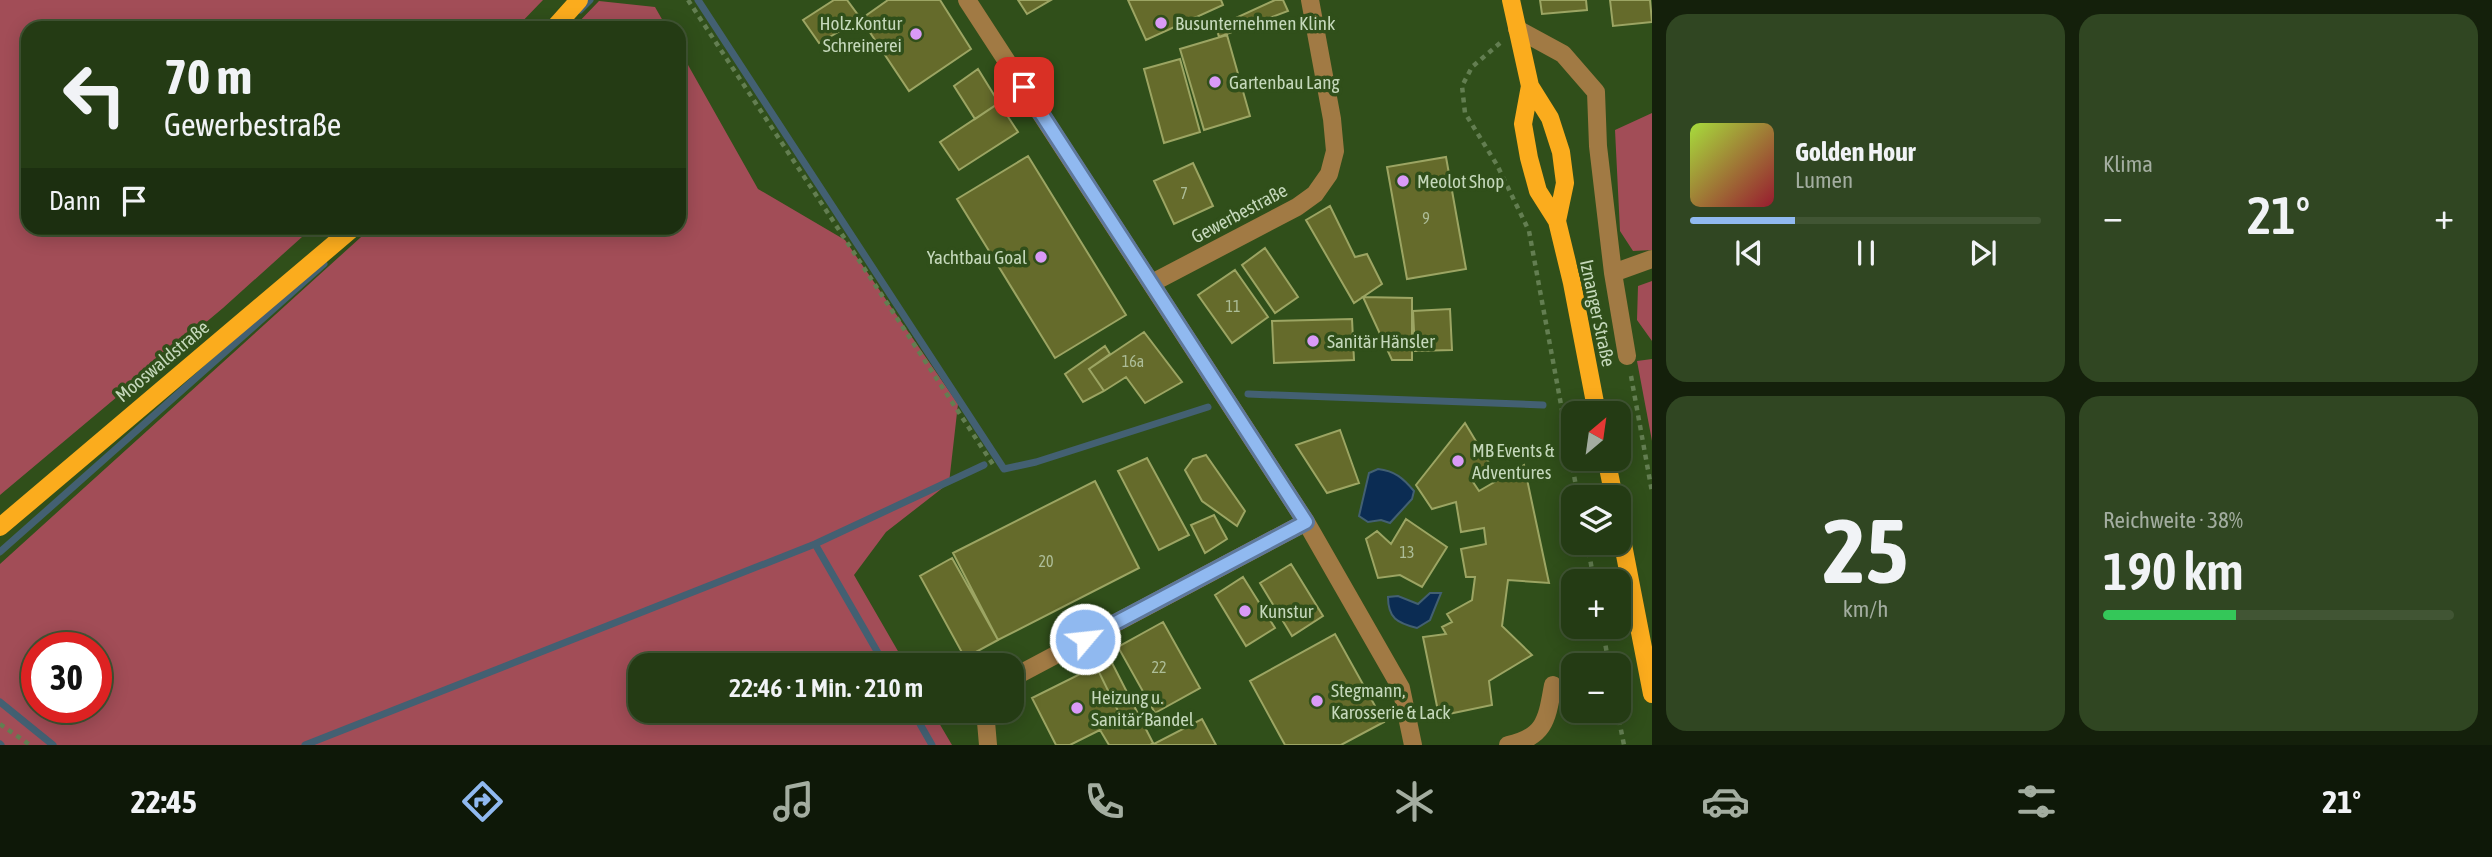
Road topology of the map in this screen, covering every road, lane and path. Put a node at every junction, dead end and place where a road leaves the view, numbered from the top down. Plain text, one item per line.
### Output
1 (579, 0) edge
2 (688, 0) edge
3 (967, 0) edge
4 (1310, 0) edge
5 (1511, 0) edge
6 (560, 21) edge
7 (1517, 29) junction
8 (1530, 86) junction
9 (1557, 221) junction
10 (345, 235) edge
11 (1652, 259) edge
12 (1614, 273) junction
13 (1153, 283) junction
14 (1627, 356) joint
15 (1594, 401) edge
16 (994, 466) dead end
17 (1576, 485) edge
18 (1652, 492) edge
19 (1306, 522) junction
20 (0, 527) edge
21 (1625, 555) edge
22 (1024, 672) edge
23 (1553, 685) dead end
24 (1652, 694) edge
25 (986, 723) edge
26 (1620, 723) edge
27 (0, 724) edge
28 (30, 745) edge
29 (988, 745) edge
30 (1413, 745) edge
31 (1508, 745) edge
32 (1624, 745) edge

1 - 6 main road
2 - 16 path
3 - 13 street
4 - 13 street, Gewerbestraße
5 - 7 main road, Iznanger Straße
7 - 8 main road, Iznanger Straße
7 - 12 street
7 - 17 path
8 - 9 main road, Iznanger Straße
8 - 9 main road, Iznanger Straße
9 - 15 main road, Iznanger Straße
10 - 20 main road, Mooswaldstraße
11 - 12 street
12 - 14 street
13 - 19 street
14 - 18 path
19 - 22 street
19 - 30 street
21 - 24 main road
23 - 31 street
25 - 29 street
26 - 32 path
27 - 28 path

